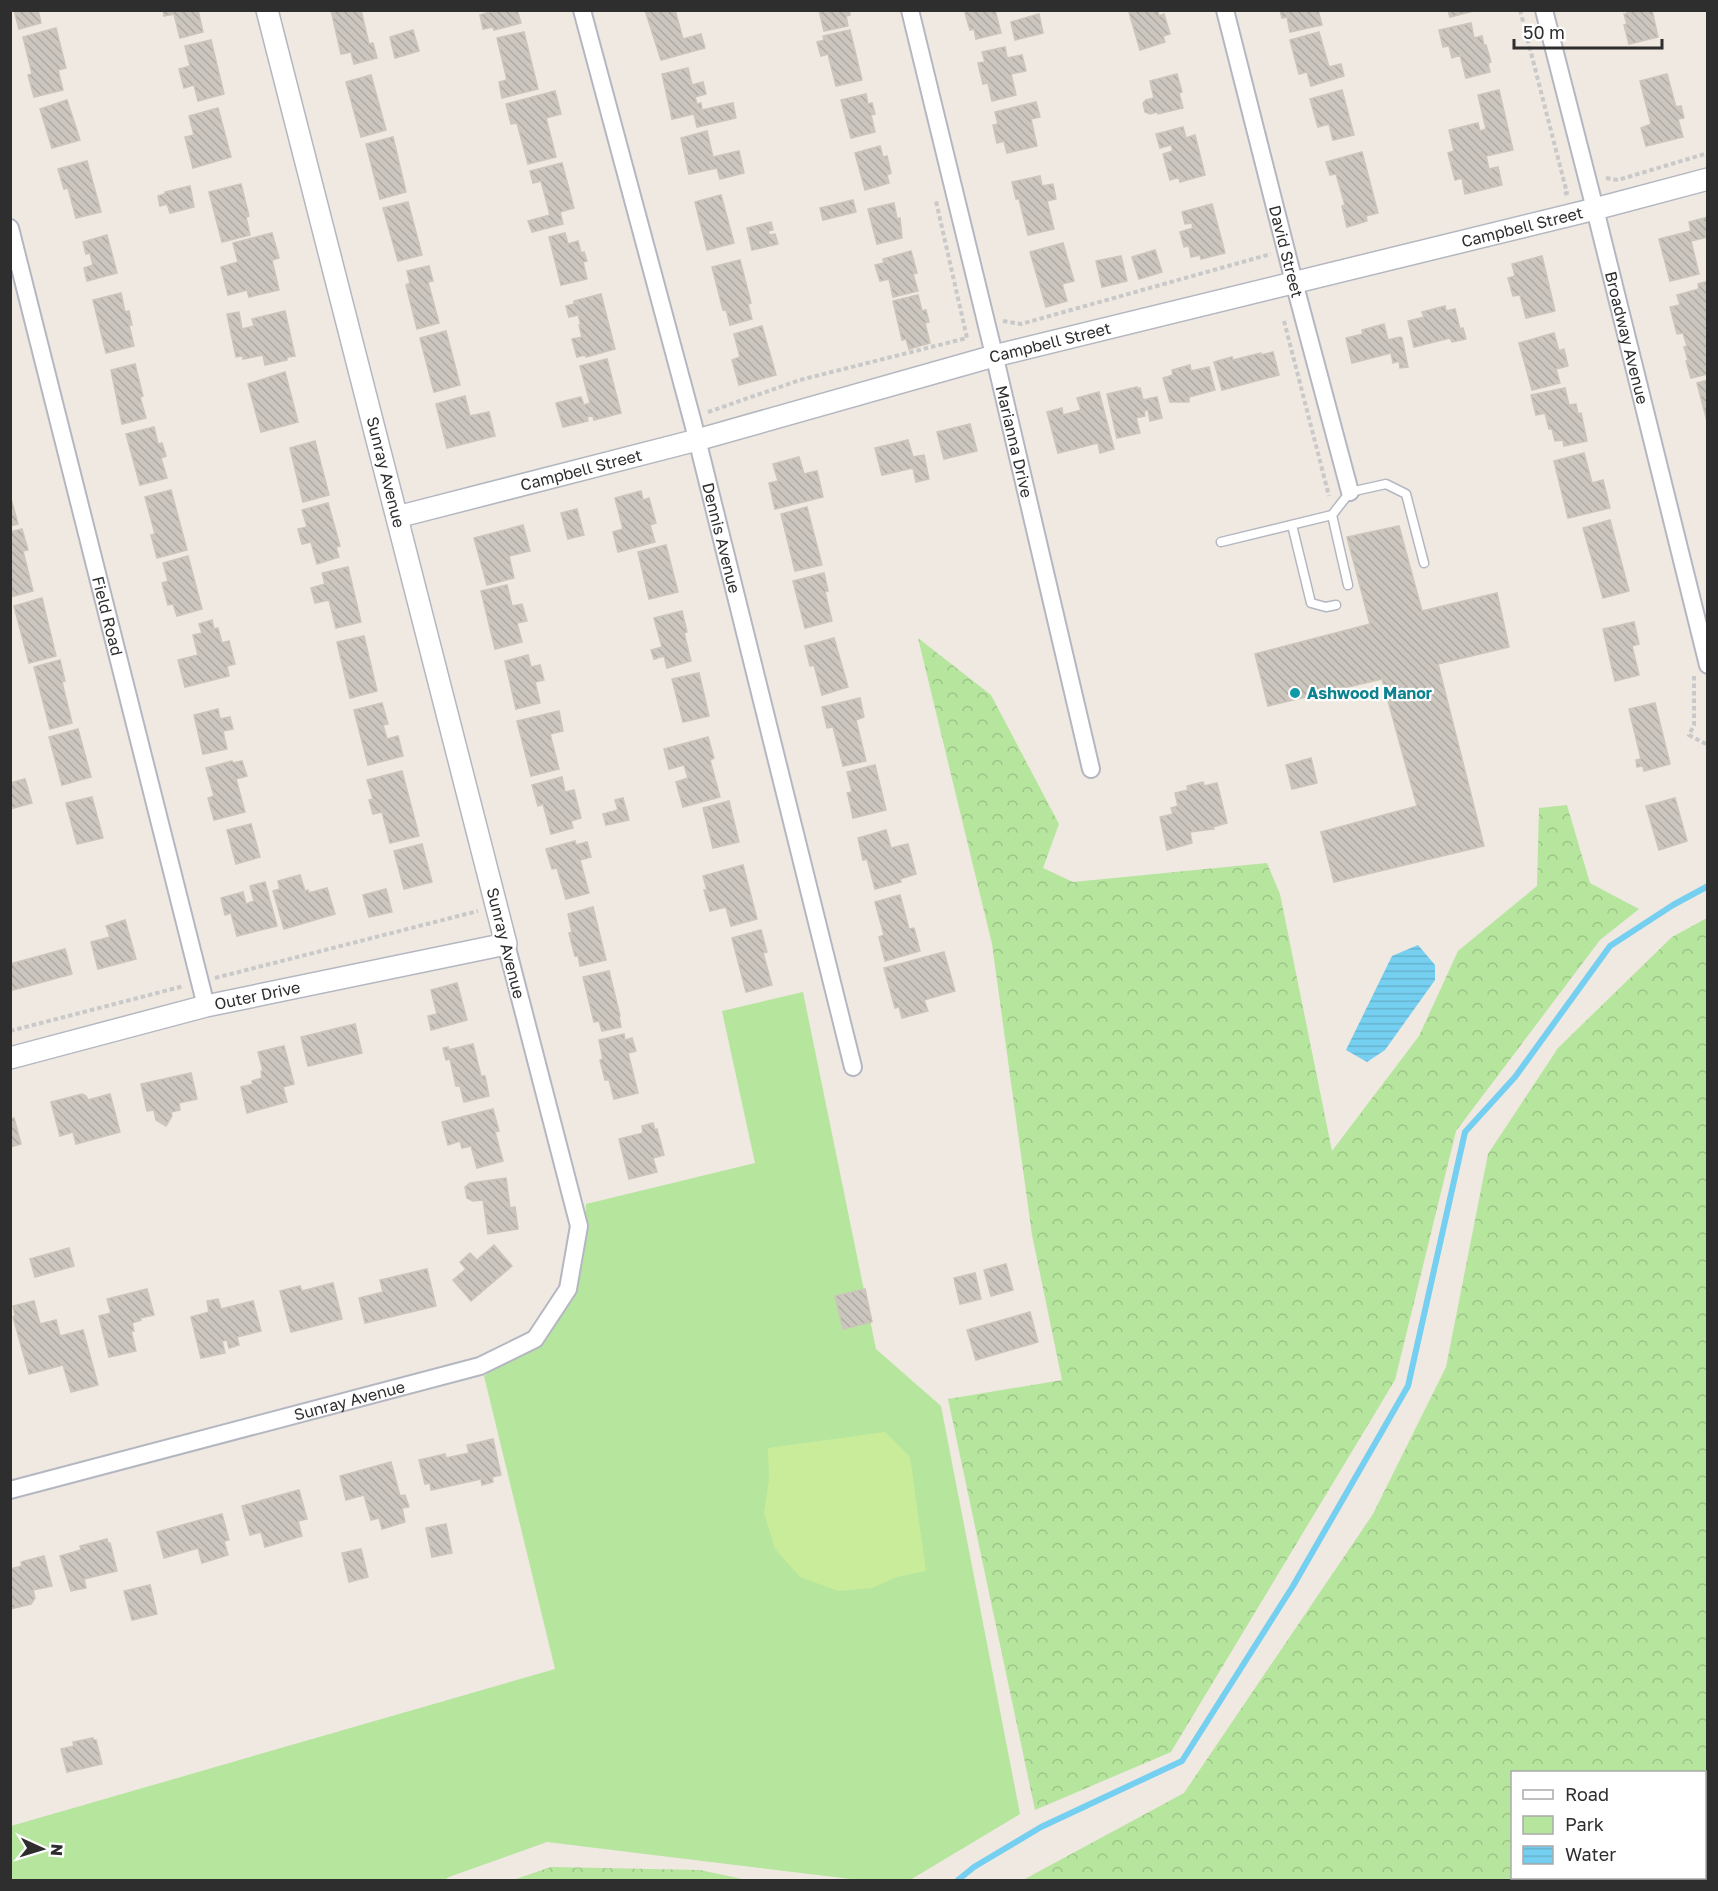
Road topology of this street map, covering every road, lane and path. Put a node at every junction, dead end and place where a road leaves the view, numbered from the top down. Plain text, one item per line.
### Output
1 (267, 10) edge
2 (582, 10) edge
3 (910, 10) edge
4 (1225, 10) edge
5 (1520, 10) edge
6 (1544, 10) edge
7 (1707, 153) edge
8 (1603, 177) dead end
9 (1707, 179) edge
10 (1556, 196) dead end
11 (935, 199) dead end
12 (1595, 209) junction
13 (10, 228) edge
14 (1287, 252) junction
15 (1294, 282) junction
16 (1000, 310) dead end
17 (994, 356) junction
18 (703, 403) dead end
19 (697, 440) junction
20 (1350, 492) junction
21 (1332, 515) junction
22 (397, 517) junction
23 (1292, 525) junction
24 (1221, 542) dead end
25 (1424, 564) dead end
26 (1348, 585) dead end
27 (1336, 605) dead end
28 (1700, 668) edge
29 (1707, 745) edge
30 (1090, 769) dead end
31 (480, 910) dead end
32 (506, 944) junction
33 (204, 981) dead end
34 (193, 984) dead end
35 (206, 1006) junction
36 (10, 1031) edge
37 (10, 1058) edge
38 (854, 1067) dead end
39 (10, 1490) edge

1 - 22 street, Sunray Avenue
2 - 19 street, Dennis Avenue
3 - 17 street, Marianna Drive
4 - 14 street, David Street
5 - 10 path
6 - 12 street, Broadway Avenue
7 - 8 path
9 - 12 street, Campbell Street
11 - 18 path
12 - 15 street, Campbell Street
12 - 28 street, Broadway Avenue
13 - 35 street, Field Road
14 - 15 street, David Street
14 - 16 path
15 - 17 street, Campbell Street
15 - 20 street, David Street
17 - 19 street, Campbell Street
17 - 30 street, Marianna Drive
19 - 22 street, Campbell Street
19 - 38 street, Dennis Avenue
20 - 21 lane
20 - 25 lane
21 - 23 lane
21 - 26 lane
22 - 32 street, Sunray Avenue
23 - 24 lane
23 - 27 lane
28 - 29 path
31 - 33 path
32 - 35 street, Outer Drive
32 - 39 street, Sunray Avenue
34 - 36 path
35 - 37 street, Outer Drive

